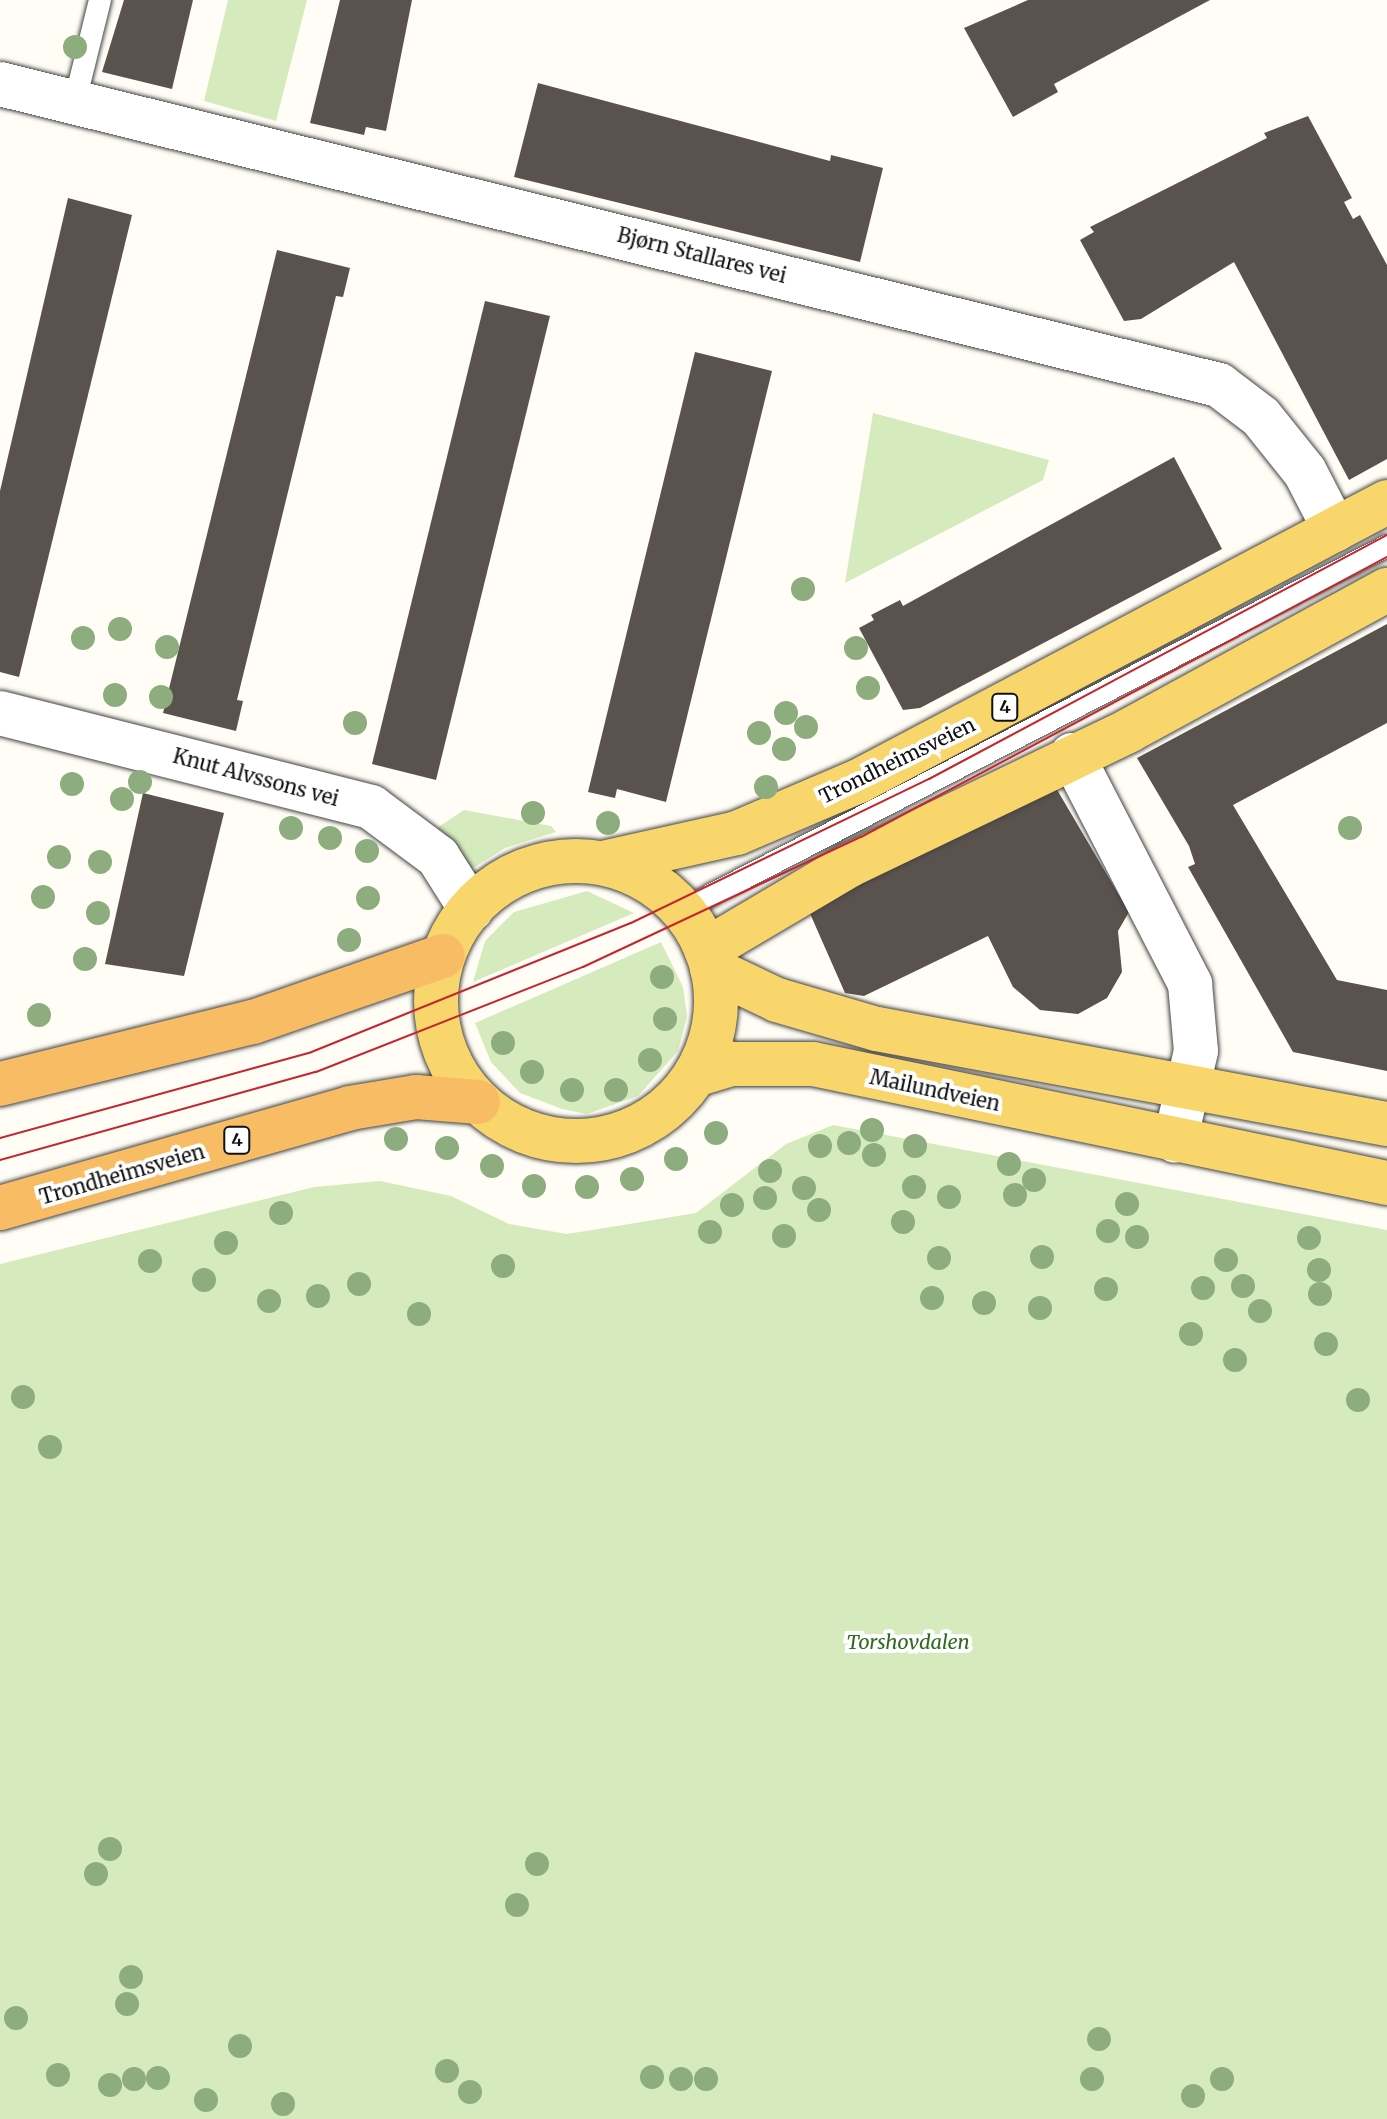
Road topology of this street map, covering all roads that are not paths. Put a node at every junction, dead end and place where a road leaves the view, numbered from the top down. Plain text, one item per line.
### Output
1 (100, 0) edge
2 (0, 84) edge
3 (75, 101) junction
4 (1387, 502) edge
5 (1335, 530) junction
6 (1387, 546) edge
7 (1387, 590) edge
8 (0, 713) edge
9 (1072, 755) junction
10 (901, 803) junction
11 (603, 863) junction
12 (850, 865) junction
13 (471, 909) junction
14 (682, 910) junction
15 (443, 956) junction
16 (709, 960) junction
17 (695, 1075) junction
18 (1185, 1083) junction
19 (0, 1084) edge
20 (478, 1102) junction
21 (1387, 1124) edge
22 (1175, 1141) junction
23 (1387, 1183) edge
24 (0, 1208) edge

1 - 3 lane
2 - 3 street, Bjørn Stallares vei
3 - 5 street, Bjørn Stallares vei
4 - 5 main road, Trondheimsveien / 4
5 - 11 main road, Trondheimsveien / 4
6 - 10 lane
7 - 9 main road, Trondheimsveien
8 - 13 street, Knut Alvssons vei
9 - 12 main road, Trondheimsveien
9 - 18 street
10 - 12 lane, Trondheimsveien
10 - 14 lane
11 - 13 main road
11 - 14 main road
12 - 16 main road, Trondheimsveien
13 - 15 main road
14 - 16 main road
15 - 19 highway
15 - 20 main road
16 - 17 main road
16 - 18 main road
17 - 20 main road
17 - 22 main road, Mailundveien
18 - 21 main road
18 - 22 street
20 - 24 highway, Trondheimsveien / 4
22 - 23 main road, Mailundveien

